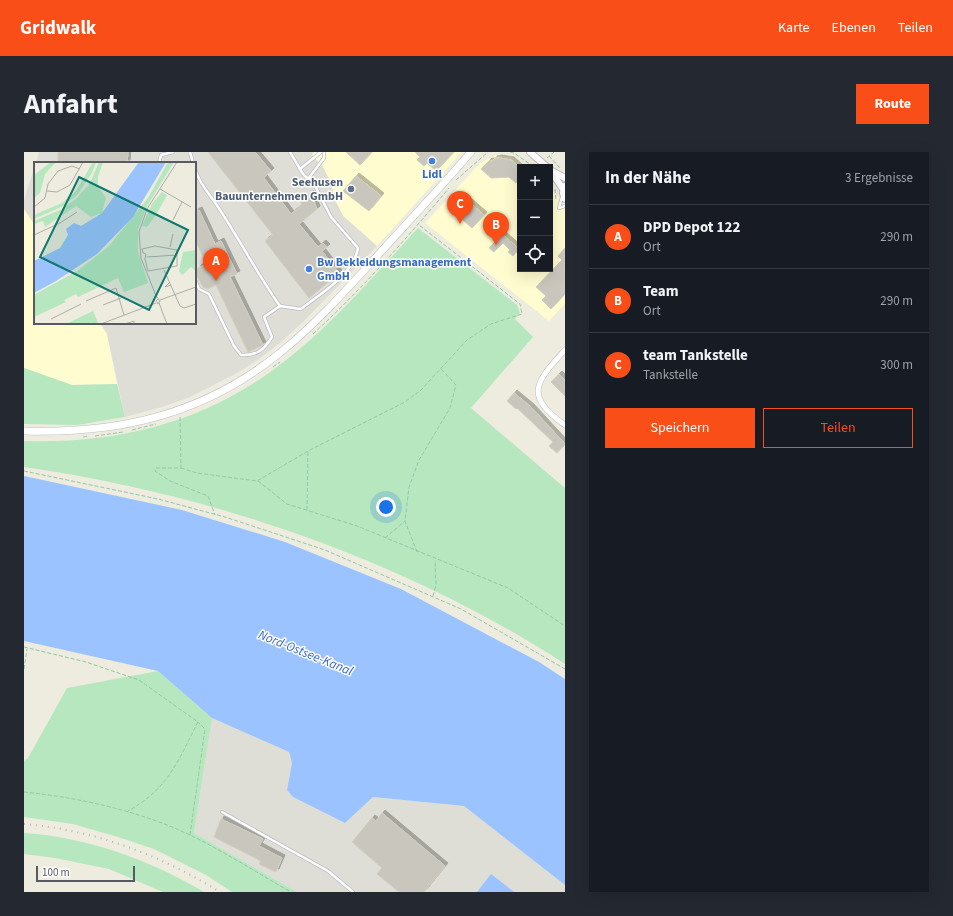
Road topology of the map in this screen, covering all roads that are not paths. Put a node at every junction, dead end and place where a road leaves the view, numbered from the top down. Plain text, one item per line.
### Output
1 (173, 152) edge
2 (190, 152) edge
3 (290, 152) edge
4 (322, 152) edge
5 (471, 152) edge
6 (530, 152) edge
7 (159, 162) edge
8 (193, 162) edge
9 (543, 164) edge
10 (300, 169) junction
11 (553, 172) edge
12 (553, 175) edge
13 (196, 177) edge
14 (565, 178) edge
15 (308, 179) junction
16 (564, 192) edge
17 (565, 206) edge
18 (196, 282) edge
19 (280, 306) junction
20 (565, 350) edge
21 (565, 425) edge
22 (24, 431) edge
23 (222, 812) dead end
24 (353, 892) edge

1 - 7 lane
2 - 8 lane
3 - 10 lane
4 - 10 lane
4 - 15 lane
5 - 22 main road
6 - 9 street
10 - 15 lane
11 - 14 street
12 - 16 street
13 - 19 lane
15 - 19 lane
16 - 17 lane
18 - 19 lane
20 - 21 street
23 - 24 lane

